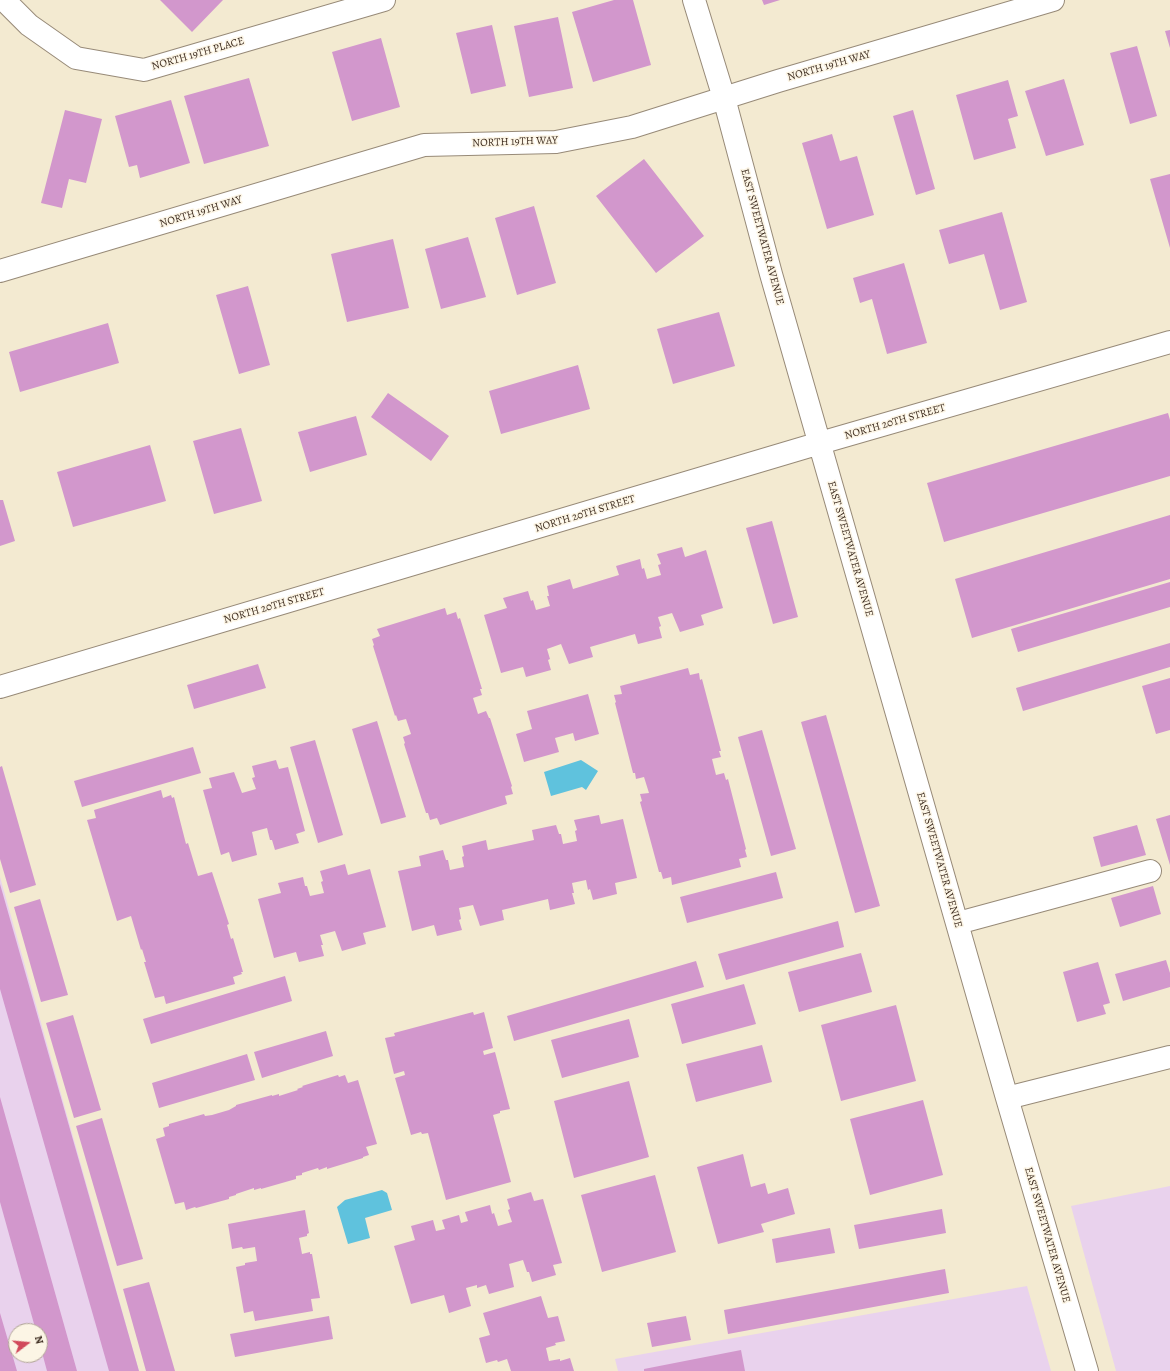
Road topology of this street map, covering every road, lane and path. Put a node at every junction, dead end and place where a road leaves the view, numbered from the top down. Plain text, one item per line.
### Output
1 (4, 0) edge
2 (384, 0) edge
3 (694, 0) edge
4 (1052, 0) edge
5 (724, 98) junction
6 (0, 271) edge
7 (1170, 342) edge
8 (820, 444) junction
9 (0, 687) edge
10 (1150, 870) dead end
11 (958, 923) junction
12 (1170, 1057) edge
13 (1007, 1098) junction
14 (1087, 1371) edge

1 - 2 street, NORTH 19TH PLACE
3 - 5 street, EAST SWEETWATER AVENUE
4 - 5 street, NORTH 19TH WAY
5 - 6 street, NORTH 19TH WAY
5 - 8 street, EAST SWEETWATER AVENUE
7 - 8 street, NORTH 20TH STREET
8 - 9 street, NORTH 20TH STREET
8 - 11 street, EAST SWEETWATER AVENUE
10 - 11 street
11 - 13 street, EAST SWEETWATER AVENUE
12 - 13 street
13 - 14 street, EAST SWEETWATER AVENUE

